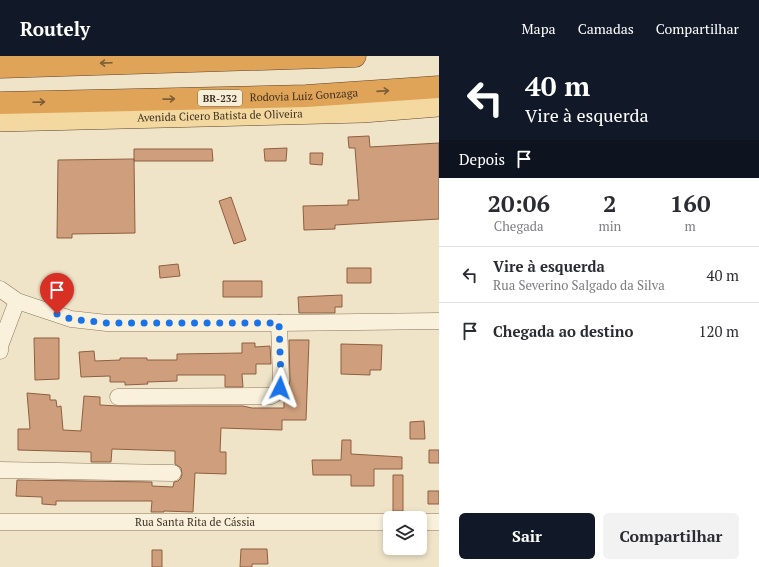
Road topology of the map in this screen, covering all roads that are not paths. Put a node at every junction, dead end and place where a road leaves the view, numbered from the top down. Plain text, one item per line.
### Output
1 (355, 56) edge
2 (0, 67) edge
3 (439, 87) edge
4 (0, 103) edge
5 (439, 106) edge
6 (0, 121) edge
7 (0, 289) edge
8 (17, 301) junction
9 (439, 321) edge
10 (279, 323) junction
11 (0, 346) edge
12 (0, 352) edge
13 (118, 397) dead end
14 (0, 470) edge
15 (173, 473) dead end
16 (0, 522) edge
17 (383, 522) edge
18 (427, 522) edge
19 (439, 522) edge

1 -> 2 highway
4 -> 3 highway, Rodovia Luiz Gonzaga / BR-232
5 - 6 main road, Avenida Cicero Batista de Oliveira
7 - 8 street
8 - 10 street
8 - 11 street
9 - 10 street
10 - 13 street
11 - 12 street
14 - 15 street
16 - 17 street, Rua Santa Rita de Cássia
18 - 19 street

